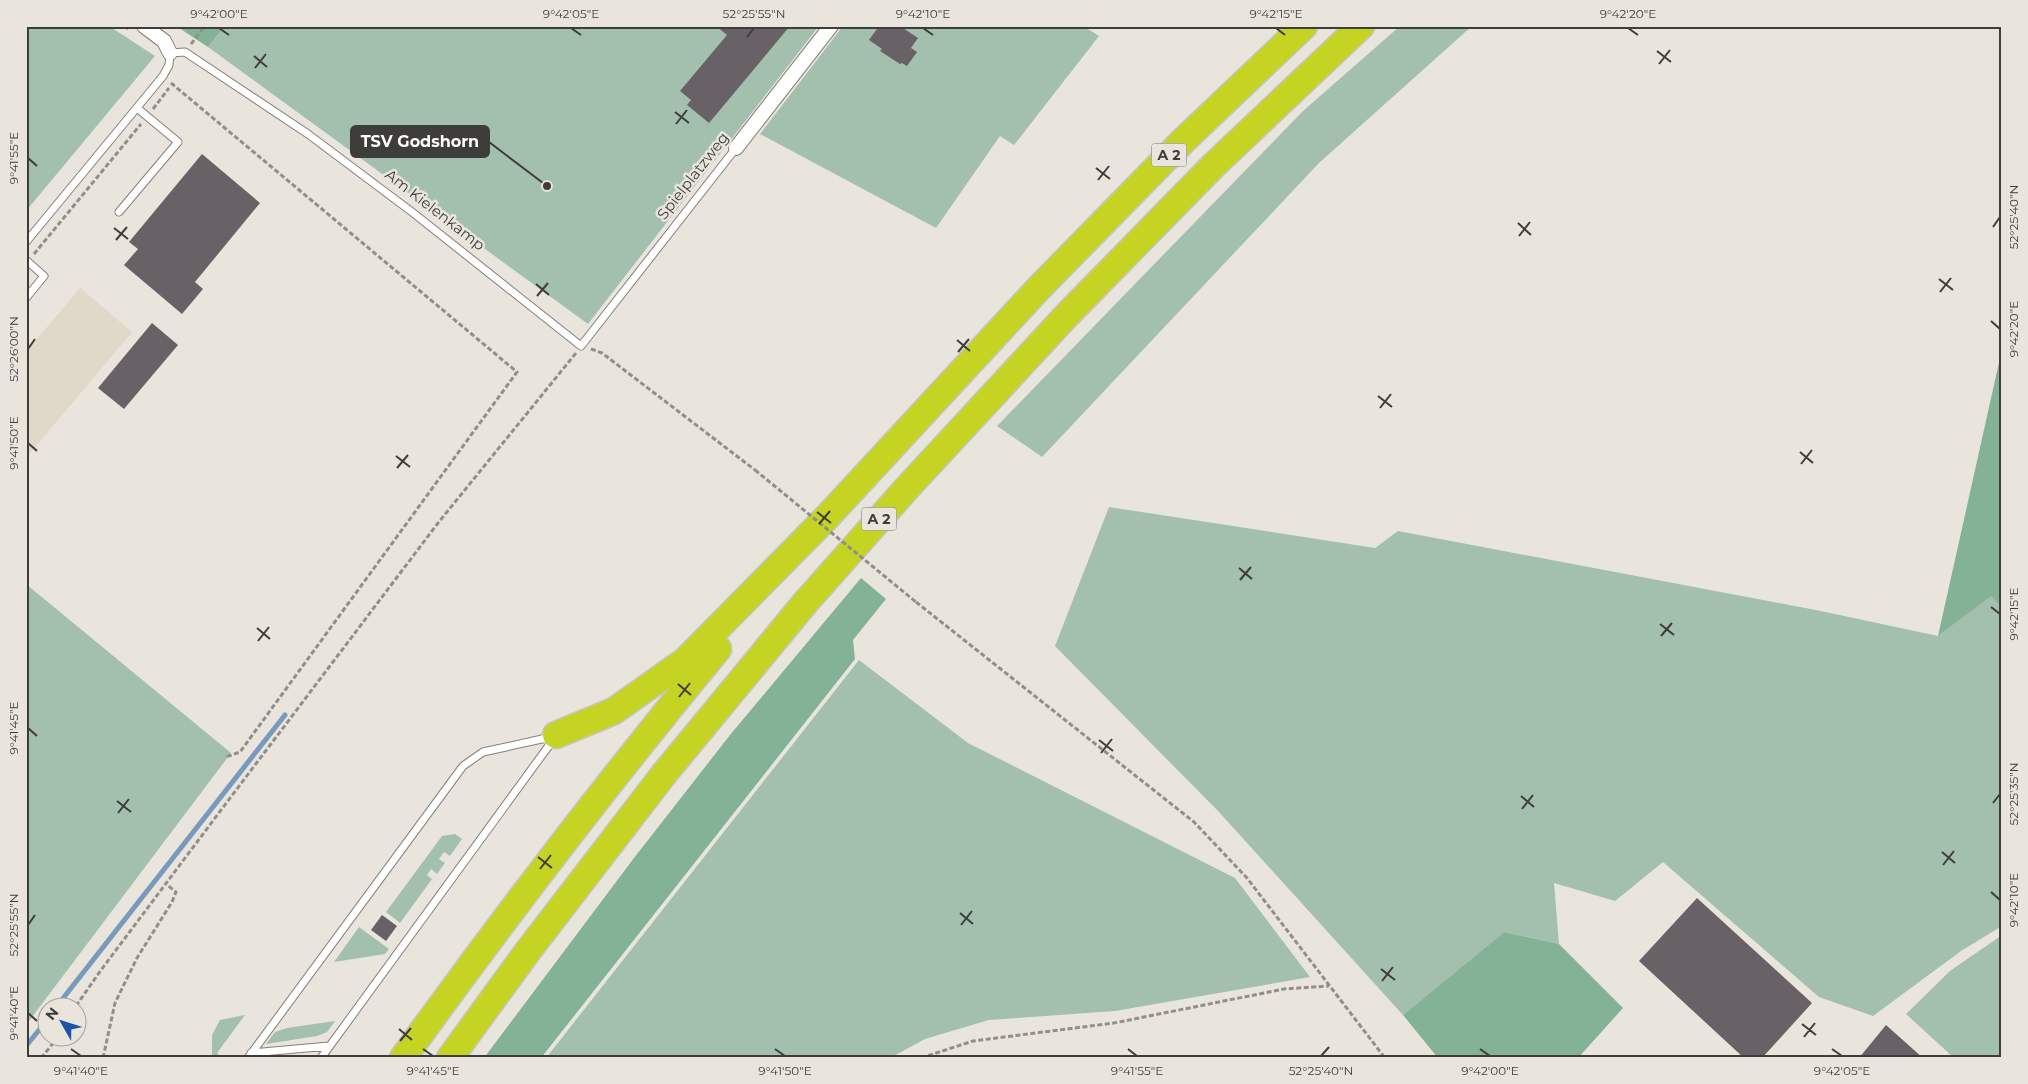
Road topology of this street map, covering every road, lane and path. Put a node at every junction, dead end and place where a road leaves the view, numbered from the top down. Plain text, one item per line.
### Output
1 (144, 26) edge
2 (205, 26) edge
3 (831, 26) edge
4 (1304, 26) edge
5 (1361, 26) edge
6 (185, 52) junction
7 (170, 53) junction
8 (163, 76) junction
9 (137, 108) junction
10 (736, 148) joint
11 (120, 212) dead end
12 (26, 242) edge
13 (26, 260) edge
14 (26, 298) edge
15 (581, 346) junction
16 (828, 516) junction
17 (556, 735) junction
18 (226, 757) dead end
19 (166, 884) junction
20 (1330, 986) junction
21 (83, 996) edge
22 (51, 1046) edge
23 (329, 1046) junction
24 (250, 1056) edge
25 (41, 1058) edge
26 (103, 1058) edge
27 (321, 1058) edge
28 (402, 1058) edge
29 (450, 1058) edge
30 (921, 1058) edge
31 (1385, 1058) edge

1 - 7 street
2 - 6 path
3 - 10 street, Spielplatzweg
4 - 16 highway, A 2
5 - 29 highway, A 2
6 - 7 lane
6 - 15 lane, Am Kielenkamp
7 - 8 lane
8 - 9 lane
8 - 18 path
9 - 11 lane
9 - 12 lane
10 - 15 lane, Spielplatzweg
13 - 14 lane
15 - 19 path
15 - 20 path, bridge
16 - 17 highway
16 - 28 highway, A 2
17 - 23 lane
17 - 24 lane
19 - 21 path
19 - 26 path
20 - 30 path
20 - 31 path
22 - 25 path
23 - 24 lane
23 - 27 lane

